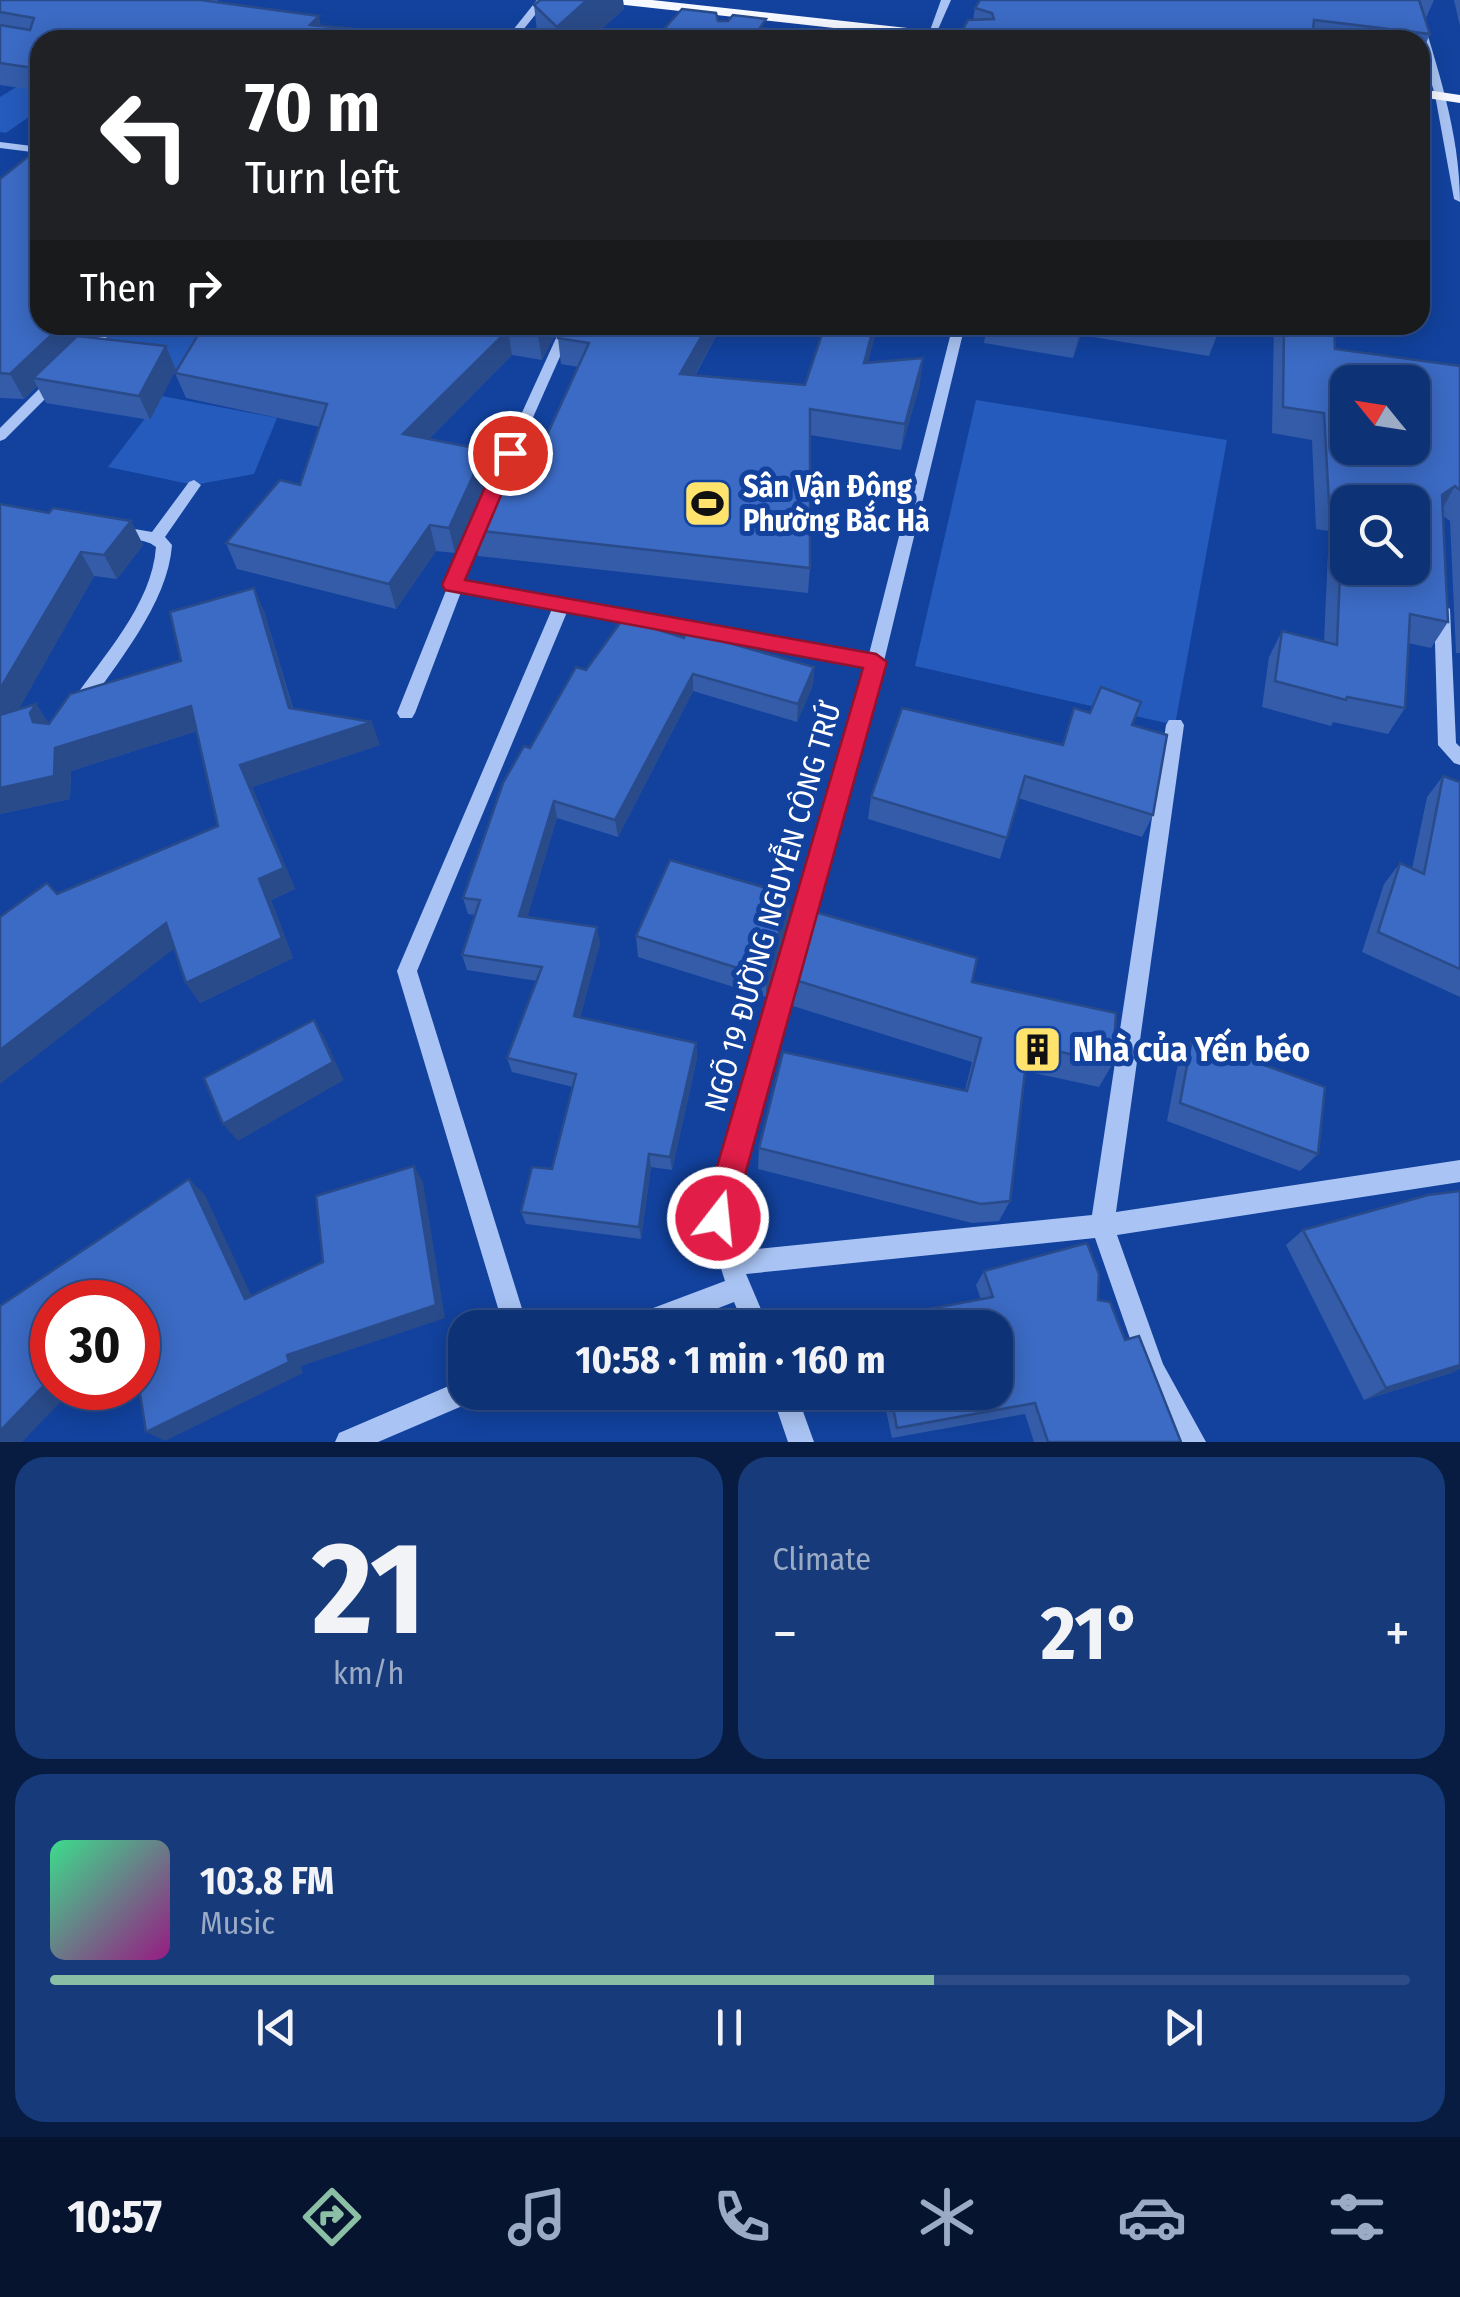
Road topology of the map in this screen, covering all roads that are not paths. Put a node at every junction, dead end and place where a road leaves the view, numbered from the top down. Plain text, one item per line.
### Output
1 (542, 0) edge
2 (616, 0) edge
3 (946, 0) edge
4 (1412, 0) edge
5 (656, 2) edge
6 (518, 30) edge
7 (874, 30) edge
8 (933, 30) edge
9 (1421, 30) edge
10 (1430, 62) edge
11 (1430, 94) edge
12 (1440, 96) junction
13 (1460, 99) edge
14 (0, 145) edge
15 (30, 149) edge
16 (1460, 199) edge
17 (102, 335) edge
18 (564, 335) edge
19 (957, 335) edge
20 (78, 358) edge
21 (65, 372) edge
22 (0, 436) edge
23 (194, 486) dead end
24 (496, 486) edge
25 (488, 502) edge
26 (98, 528) edge
27 (156, 538) junction
28 (453, 585) junction
29 (1441, 593) edge
30 (562, 605) junction
31 (876, 662) junction
32 (1452, 685) edge
33 (406, 714) dead end
34 (68, 723) edge
35 (1174, 725) dead end
36 (1460, 758) edge
37 (1460, 1171) edge
38 (1102, 1226) junction
39 (730, 1264) junction
40 (740, 1288) junction
41 (510, 1310) edge
42 (681, 1310) edge
43 (749, 1310) edge
44 (448, 1399) edge
45 (790, 1410) edge
46 (348, 1442) edge
47 (802, 1442) edge
48 (1192, 1442) edge

1 - 6 street
2 - 5 main road
3 - 8 street
4 - 9 street
5 - 7 main road
10 - 12 street
11 - 12 main road
12 - 13 main road
12 - 16 street
14 - 15 street
17 - 20 street
18 - 24 street
19 - 31 street, NGÕ 19 ĐƯỜNG NGUYỄN CÔNG TRỨ
21 - 22 street
23 - 27 street
25 - 28 street
26 - 27 street
27 - 34 street
28 - 30 street
28 - 33 street
29 - 32 street
30 - 31 street
30 - 41 street
31 - 39 street, NGÕ 19 ĐƯỜNG NGUYỄN CÔNG TRỨ
32 - 36 street
35 - 38 street
37 - 38 street
38 - 39 street
38 - 48 street
39 - 40 street, NGÕ 19 ĐƯỜNG NGUYỄN CÔNG TRỨ
40 - 42 street
40 - 43 street, NGÕ 19 ĐƯỜNG NGUYỄN CÔNG TRỨ
44 - 46 street
45 - 47 street

